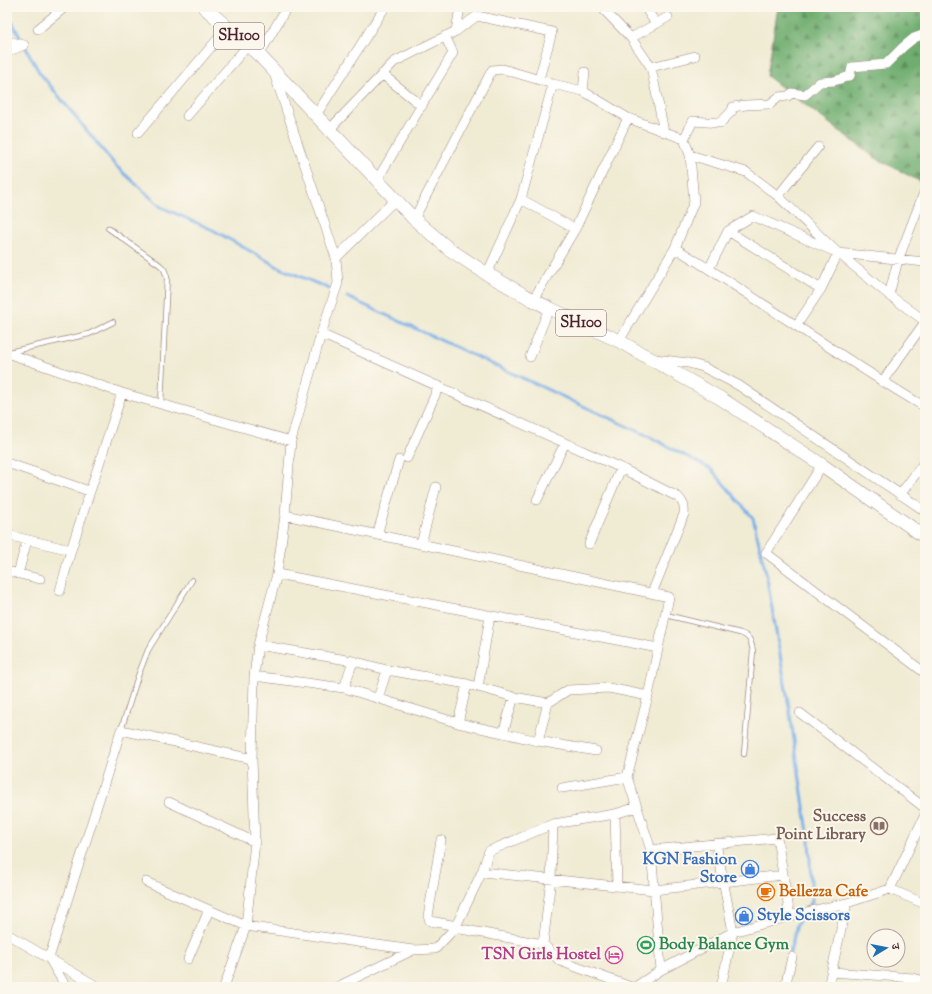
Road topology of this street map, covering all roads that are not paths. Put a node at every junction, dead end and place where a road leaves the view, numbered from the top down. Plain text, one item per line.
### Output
1 (65, 7) edge
2 (204, 7) edge
3 (287, 7) edge
4 (385, 7) edge
5 (460, 7) edge
6 (481, 7) edge
7 (607, 7) edge
8 (645, 7) edge
9 (477, 16) junction
10 (668, 17) dead end
11 (656, 24) junction
12 (228, 27) junction
13 (38, 29) dead end
14 (456, 30) junction
15 (925, 34) edge
16 (445, 36) junction
17 (631, 38) junction
18 (7, 41) edge
19 (249, 44) junction
20 (7, 52) edge
21 (260, 55) junction
22 (695, 56) dead end
23 (651, 67) junction
24 (272, 68) junction
25 (585, 72) dead end
26 (382, 74) junction
27 (539, 79) junction
28 (553, 84) junction
29 (583, 91) junction
30 (422, 106) junction
31 (316, 115) junction
32 (187, 116) dead end
33 (628, 118) junction
34 (330, 129) junction
35 (664, 132) junction
36 (138, 133) dead end
37 (684, 139) junction
38 (818, 147) dead end
39 (690, 155) junction
40 (377, 180) junction
41 (925, 190) edge
42 (778, 196) junction
43 (522, 199) junction
44 (395, 200) junction
45 (414, 219) junction
46 (108, 228) dead end
47 (575, 229) junction
48 (728, 231) junction
49 (675, 248) junction
50 (838, 253) junction
51 (336, 258) junction
52 (898, 260) junction
53 (925, 262) edge
54 (709, 269) junction
55 (487, 274) junction
56 (821, 289) junction
57 (889, 295) junction
58 (533, 300) junction
59 (548, 308) junction
60 (925, 321) edge
61 (113, 322) dead end
62 (796, 326) junction
63 (321, 334) junction
64 (619, 341) junction
65 (7, 353) edge
66 (530, 357) dead end
67 (650, 358) junction
68 (882, 382) junction
69 (439, 386) junction
70 (122, 393) junction
71 (161, 404) junction
72 (925, 407) edge
73 (291, 441) junction
74 (565, 443) junction
75 (925, 461) edge
76 (7, 464) edge
77 (822, 465) junction
78 (621, 468) junction
79 (436, 487) dead end
80 (89, 491) junction
81 (900, 495) junction
82 (537, 500) dead end
83 (925, 511) edge
84 (285, 515) junction
85 (7, 535) edge
86 (377, 535) junction
87 (925, 538) edge
88 (27, 540) junction
89 (421, 544) junction
90 (589, 544) dead end
91 (71, 550) junction
92 (7, 571) edge
93 (18, 574) junction
94 (276, 574) junction
95 (40, 579) dead end
96 (192, 580) dead end
97 (60, 590) dead end
98 (652, 593) junction
99 (666, 615) junction
100 (490, 616) junction
101 (258, 646) junction
102 (658, 648) junction
103 (354, 661) junction
104 (387, 670) junction
105 (925, 673) edge
106 (254, 676) junction
107 (467, 684) junction
108 (478, 687) junction
109 (344, 688) junction
110 (648, 696) junction
111 (514, 697) junction
112 (378, 698) junction
113 (548, 703) junction
114 (800, 713) dead end
115 (458, 723) junction
116 (121, 730) junction
117 (503, 733) junction
118 (538, 741) junction
119 (596, 751) dead end
120 (744, 754) dead end
121 (252, 760) junction
122 (627, 777) junction
123 (562, 788) dead end
124 (169, 802) dead end
125 (637, 807) junction
126 (925, 808) edge
127 (615, 814) junction
128 (925, 815) edge
129 (553, 824) junction
130 (441, 840) dead end
131 (256, 842) junction
132 (716, 843) junction
133 (651, 850) junction
134 (482, 872) junction
135 (784, 875) junction
136 (551, 879) junction
137 (146, 882) dead end
138 (724, 882) junction
139 (617, 886) junction
140 (890, 889) junction
141 (654, 890) junction
142 (848, 903) junction
143 (925, 904) edge
144 (209, 910) junction
145 (792, 915) junction
146 (246, 926) junction
147 (456, 927) junction
148 (733, 932) junction
149 (7, 934) edge
150 (543, 944) junction
151 (413, 950) junction
152 (792, 957) dead end
153 (49, 958) junction
154 (188, 959) dead end
155 (661, 970) junction
156 (832, 972) junction
157 (925, 981) edge
158 (913, 982) edge
159 (66, 987) edge
160 (98, 987) edge
161 (224, 987) edge
162 (337, 987) edge
163 (631, 987) edge
164 (635, 987) edge
165 (722, 987) edge
166 (785, 987) edge
167 (828, 987) edge

1 - 13 street
2 - 12 main road, SH100
3 - 21 street
4 - 31 street
5 - 14 street
6 - 9 street
7 - 17 street
8 - 11 street
9 - 14 street
9 - 27 street
10 - 11 street
11 - 17 street
12 - 19 main road, SH100
12 - 36 street
14 - 16 street
15 - 37 street
16 - 26 street
16 - 30 street
17 - 23 street
18 - 20 street
19 - 21 main road, SH100
19 - 32 street
21 - 24 main road, SH100
22 - 23 street
23 - 35 street
24 - 31 main road, SH100
24 - 51 street
25 - 29 street
26 - 30 street
26 - 34 street
27 - 28 street
27 - 45 street
28 - 29 street
28 - 43 street
29 - 33 street
30 - 40 street
31 - 34 main road, SH100
33 - 35 street
33 - 47 street
34 - 40 main road, SH100
35 - 37 street
37 - 39 street
38 - 42 street
39 - 42 street
39 - 49 street
40 - 44 main road, SH100
41 - 52 street
42 - 50 street
43 - 47 street
43 - 55 street
44 - 45 main road, SH100
44 - 51 street
45 - 55 main road, SH100
46 - 71 lane
47 - 58 street
48 - 50 street
48 - 54 street
48 - 56 street
49 - 54 street
49 - 64 street
50 - 52 street
50 - 56 street
50 - 57 street
51 - 63 street
52 - 53 street
52 - 57 street
54 - 62 street
55 - 58 main road, SH100
56 - 62 street
57 - 60 street
58 - 59 main road, SH100
59 - 64 main road, SH100
59 - 66 street
60 - 68 street
61 - 65 lane
62 - 68 street
63 - 69 street
63 - 73 street
64 - 67 main road, SH100
65 - 70 street
67 - 77 main road, SH100
67 - 81 street
68 - 72 street
69 - 74 street
69 - 86 street
70 - 71 street
70 - 80 street
71 - 73 street
73 - 84 street
74 - 78 street
74 - 82 street
75 - 81 street
76 - 80 street
77 - 87 main road, SH100
77 - 105 street
78 - 90 street
78 - 98 street
79 - 89 street
80 - 91 street
81 - 83 street
84 - 86 street
84 - 94 street
85 - 88 street
86 - 89 street
88 - 91 street
88 - 93 street
89 - 98 street
91 - 97 street
92 - 93 street
93 - 95 street
94 - 100 street
94 - 101 street
96 - 116 lane
98 - 99 street
99 - 102 street
99 - 120 lane
100 - 102 street
100 - 108 street
101 - 103 street
101 - 106 street
102 - 110 street
103 - 104 street
103 - 109 street
104 - 107 street
104 - 112 street
106 - 109 street
106 - 121 street
107 - 108 street
107 - 115 street
108 - 111 street
109 - 112 street
110 - 113 street
110 - 122 street
111 - 113 street
111 - 117 street
112 - 115 street
113 - 118 street
114 - 126 street
115 - 117 street
116 - 121 street
116 - 153 street
117 - 118 street
118 - 119 street
121 - 131 street
122 - 123 street
122 - 125 street
124 - 131 street
125 - 127 street
125 - 133 street
127 - 129 street
127 - 139 street
128 - 140 street
129 - 134 street
129 - 136 street
130 - 147 street
131 - 146 street
132 - 133 street
132 - 135 street
132 - 138 street
133 - 141 street
134 - 136 street
134 - 147 street
135 - 138 street
135 - 145 street
136 - 139 street
136 - 150 street
137 - 144 street
138 - 141 street
138 - 148 street
139 - 141 street
140 - 142 street
140 - 143 street
141 - 155 street
142 - 145 street
142 - 156 street
144 - 146 street
144 - 154 street
145 - 148 street
146 - 151 street
146 - 161 street
147 - 150 street
147 - 151 street
148 - 155 street
148 - 165 street
149 - 153 street
150 - 163 street
151 - 162 street
152 - 166 street
153 - 159 street
153 - 160 street
155 - 164 street
156 - 158 street
156 - 167 street
157 - 158 street

